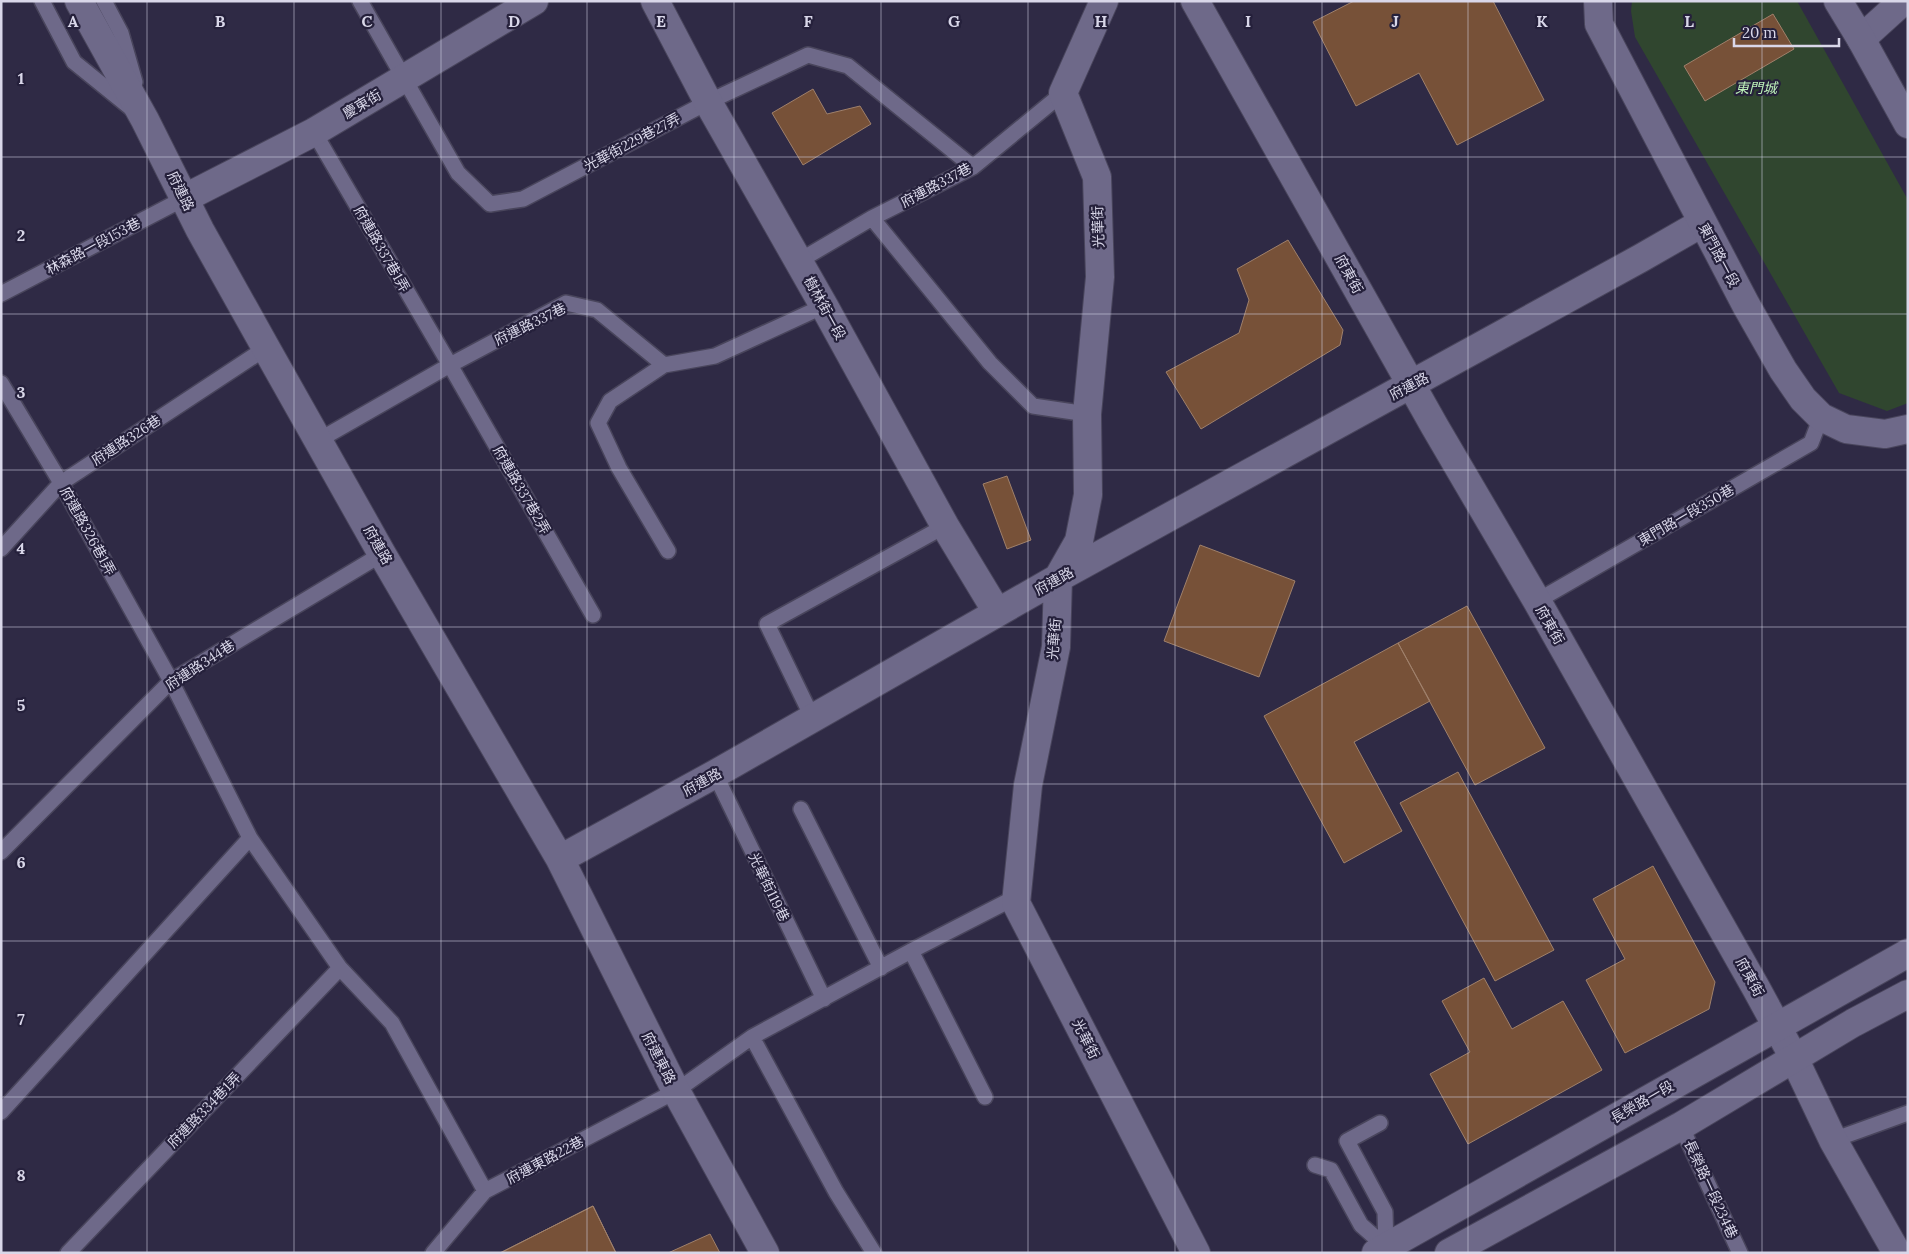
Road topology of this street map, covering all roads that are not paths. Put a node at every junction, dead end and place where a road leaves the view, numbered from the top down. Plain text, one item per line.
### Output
1 (42, 1) edge
2 (79, 1) edge
3 (104, 1) edge
4 (360, 1) edge
5 (534, 1) edge
6 (655, 1) edge
7 (1104, 1) edge
8 (1195, 1) edge
9 (1598, 1) edge
10 (1838, 1) edge
11 (1903, 1) edge
12 (1861, 39) junction
13 (403, 79) junction
14 (1064, 93) junction
15 (708, 102) junction
16 (145, 120) junction
17 (1908, 124) edge
18 (314, 132) junction
19 (973, 167) junction
20 (185, 198) junction
21 (872, 218) junction
22 (1702, 222) junction
23 (799, 261) junction
24 (1, 294) edge
25 (824, 306) junction
26 (266, 348) junction
27 (450, 365) junction
28 (664, 365) junction
29 (1, 383) edge
30 (1411, 384) junction
31 (1087, 414) junction
32 (1821, 417) junction
33 (1908, 429) edge
34 (319, 440) junction
35 (61, 483) junction
36 (945, 526) junction
37 (1, 549) edge
38 (668, 551) dead end
39 (382, 554) junction
40 (1058, 578) junction
41 (1537, 601) junction
42 (997, 612) junction
43 (593, 615) dead end
44 (170, 681) junction
45 (813, 719) junction
46 (715, 774) junction
47 (801, 810) dead end
48 (250, 838) junction
49 (1, 852) edge
50 (560, 859) junction
51 (1018, 896) junction
52 (910, 952) junction
53 (1908, 953) edge
54 (340, 968) junction
55 (881, 968) junction
56 (1908, 994) edge
57 (824, 999) junction
58 (1777, 1026) junction
59 (752, 1038) junction
60 (1794, 1058) junction
61 (676, 1091) junction
62 (985, 1097) dead end
63 (1, 1112) edge
64 (1908, 1113) edge
65 (1380, 1123) dead end
66 (1681, 1126) junction
67 (1833, 1140) junction
68 (1315, 1165) dead end
69 (485, 1191) junction
70 (1381, 1250) edge
71 (68, 1253) edge
72 (434, 1253) edge
73 (765, 1253) edge
74 (874, 1253) edge
75 (1196, 1253) edge
76 (1449, 1253) edge
77 (1740, 1253) edge
78 (1898, 1253) edge

1 - 16 lane
2 - 16 street, 府連路
3 - 16 lane
4 - 13 lane, 光華街229巷27弄
5 - 13 street, 慶東街
6 - 15 street, 樹林街一段
7 - 14 street
8 - 30 street, 府東街
9 - 22 street, 東門路一段
10 - 12 street
11 - 12 street
12 - 17 street
13 - 15 lane, 光華街229巷27弄
13 - 18 street, 慶東街
14 - 19 lane, 府連路337巷
14 - 31 street, 光華街
15 - 19 lane, 光華街229巷27弄
15 - 23 street, 樹林街一段
16 - 20 street, 府連路
18 - 20 street, 慶東街
18 - 27 lane, 府連路337巷1弄
19 - 21 lane, 府連路337巷
20 - 24 lane, 林森路一段153巷
20 - 26 street, 府連路
21 - 23 lane, 府連路337巷
21 - 31 lane
22 - 30 street, 府連路
22 - 32 street, 東門路一段
23 - 25 street, 樹林街一段
25 - 28 lane
25 - 36 street, 樹林街一段
26 - 34 street, 府連路
26 - 35 lane, 府連路326巷
27 - 28 lane, 府連路337巷
27 - 34 lane, 府連路337巷
27 - 43 lane, 府連路337巷2弄
28 - 38 lane
29 - 35 lane, 府連路326巷1弄
30 - 40 street, 府連路
30 - 41 street, 府東街
31 - 40 street, 光華街
32 - 33 street, 東門路一段
32 - 41 lane, 東門路一段350巷
34 - 39 street, 府連路
35 - 37 lane, 府連路326巷
35 - 44 lane, 府連路326巷1弄
36 - 42 street, 樹林街一段
36 - 45 lane
39 - 44 lane, 府連路344巷
39 - 50 street, 府連路
40 - 42 street, 府連路
40 - 51 street, 光華街
41 - 58 street, 府東街
42 - 45 street, 府連路
44 - 48 lane
44 - 49 lane, 府連路344巷
45 - 46 street, 府連路
46 - 50 street, 府連路
46 - 57 lane, 光華街119巷
47 - 55 lane
48 - 54 lane
48 - 63 lane
50 - 61 street, 府連東路
51 - 52 lane
51 - 75 street, 光華街
52 - 55 lane
52 - 62 lane
53 - 58 street, 長榮路一段
54 - 69 lane
54 - 71 lane, 府連路334巷1弄
55 - 57 lane
56 - 60 street
57 - 59 lane
58 - 60 street, 府東街
58 - 70 street, 長榮路一段
59 - 61 lane
59 - 74 lane
60 - 66 street
60 - 67 street, 府東街
61 - 69 lane, 府連東路22巷
61 - 73 street, 府連東路
64 - 67 lane
65 - 70 lane
66 - 76 street
66 - 77 lane, 長榮路一段234巷
67 - 78 street, 府東街
68 - 70 lane
69 - 72 lane, 府連東路22巷

